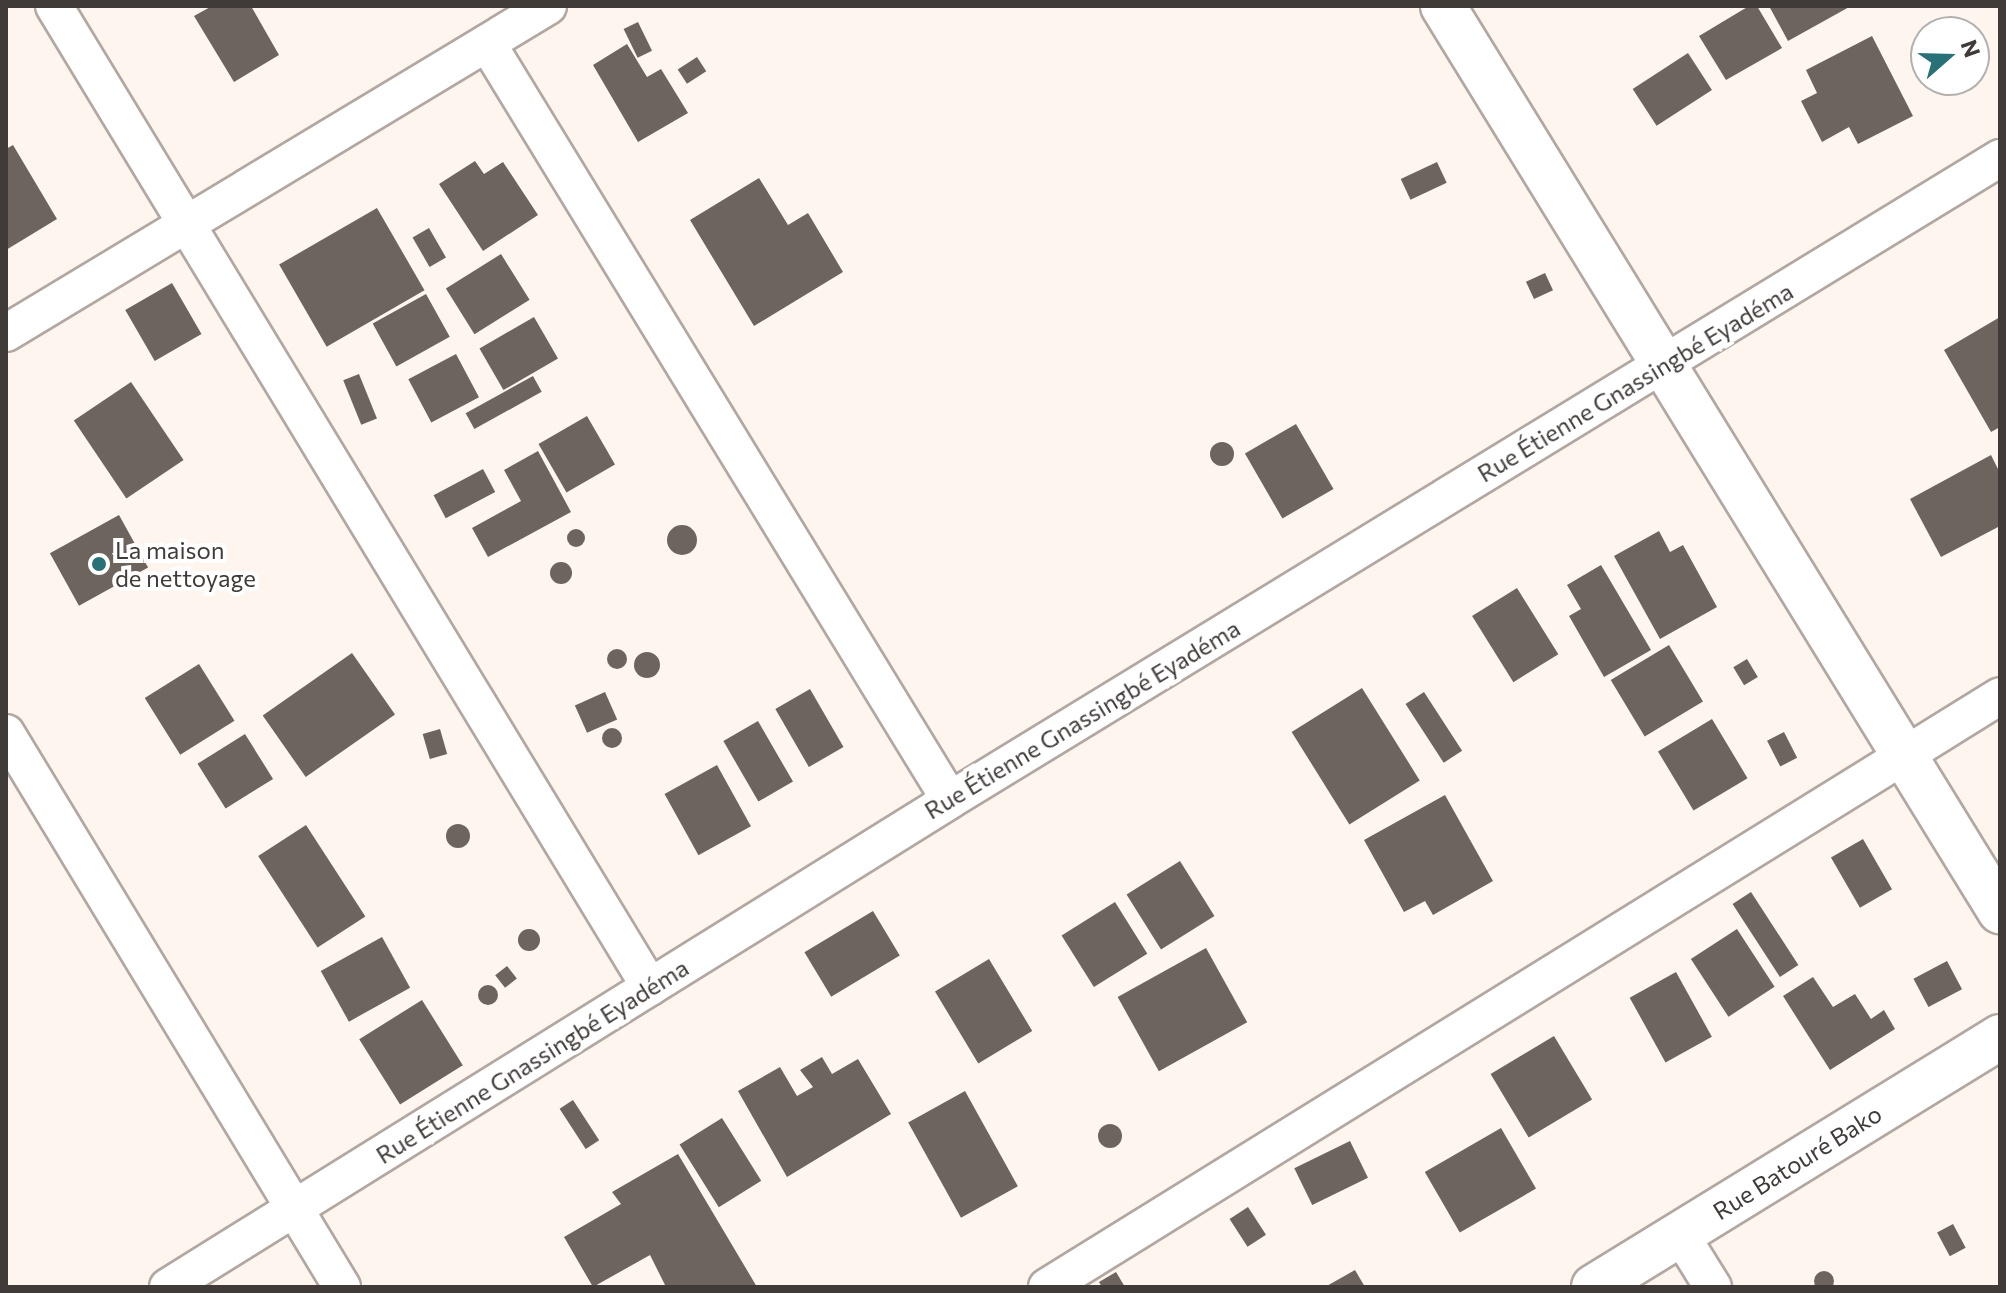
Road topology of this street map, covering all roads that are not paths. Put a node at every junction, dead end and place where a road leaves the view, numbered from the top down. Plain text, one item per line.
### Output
1 (54, 6) edge
2 (548, 6) edge
3 (1443, 6) edge
4 (487, 43) junction
5 (2000, 158) edge
6 (185, 225) junction
7 (6, 333) edge
8 (1662, 366) junction
9 (2000, 696) edge
10 (6, 733) edge
11 (1904, 755) junction
12 (950, 800) junction
13 (2000, 911) edge
14 (650, 987) junction
15 (2000, 1037) edge
16 (293, 1210) junction
17 (1680, 1234) junction
18 (168, 1287) edge
19 (342, 1287) edge
20 (1047, 1287) edge
21 (1594, 1287) edge
22 (1713, 1287) edge

1 - 6 street
2 - 4 street
3 - 8 street
4 - 6 street
4 - 12 street
5 - 8 street, Rue Étienne Gnassingbé Eyadéma
6 - 7 street
6 - 14 street
8 - 11 street
8 - 12 street, Rue Étienne Gnassingbé Eyadéma
9 - 11 street
10 - 16 street
11 - 13 street
11 - 20 street
12 - 14 street, Rue Étienne Gnassingbé Eyadéma
14 - 16 street, Rue Étienne Gnassingbé Eyadéma
15 - 17 street, Rue Batouré Bako
16 - 18 street, Rue Étienne Gnassingbé Eyadéma
16 - 19 street
17 - 21 street, Rue Batouré Bako
17 - 22 street

